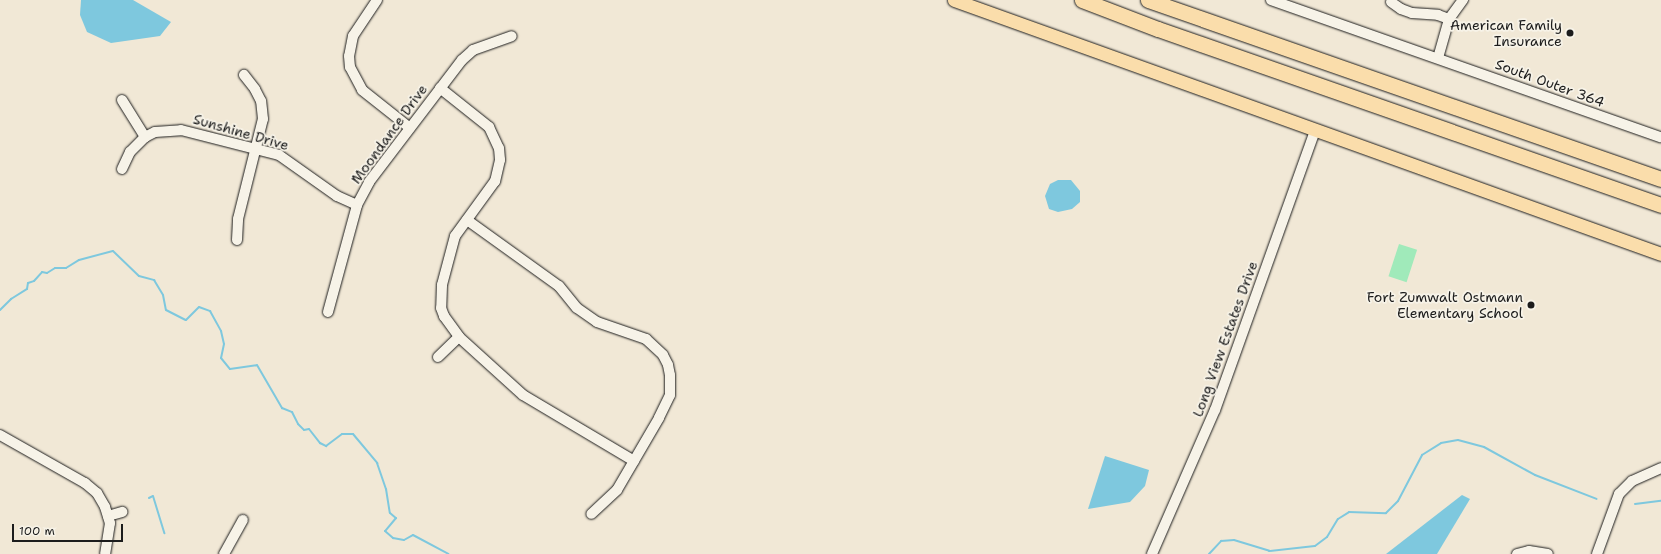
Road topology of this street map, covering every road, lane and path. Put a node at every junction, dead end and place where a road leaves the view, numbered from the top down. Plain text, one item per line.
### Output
1 (377, 0) edge
2 (954, 0) edge
3 (1082, 0) edge
4 (1148, 0) edge
5 (1271, 0) edge
6 (1464, 0) edge
7 (1391, 2) dead end
8 (1450, 19) junction
9 (512, 36) dead end
10 (1438, 58) junction
11 (244, 75) dead end
12 (440, 88) junction
13 (122, 100) dead end
14 (410, 128) junction
15 (1315, 131) junction
16 (145, 137) junction
17 (1661, 137) edge
18 (256, 148) junction
19 (122, 169) dead end
20 (1661, 180) edge
21 (357, 205) junction
22 (1661, 205) edge
23 (467, 220) junction
24 (237, 240) dead end
25 (1661, 254) edge
26 (328, 312) dead end
27 (459, 337) junction
28 (438, 357) dead end
29 (0, 435) edge
30 (634, 461) junction
31 (1661, 468) edge
32 (122, 512) dead end
33 (591, 514) dead end
34 (108, 516) junction
35 (243, 520) dead end
36 (105, 554) edge
37 (224, 554) edge
38 (1152, 554) edge
39 (1517, 554) edge
40 (1548, 554) edge
41 (1597, 554) edge

1 - 14 street
2 - 15 main road
3 - 22 highway
4 - 20 highway
5 - 10 street, South Outer 364
6 - 8 street
7 - 8 street
8 - 10 street
9 - 12 street, Moondance Drive
10 - 17 street, South Outer 364
11 - 18 street
12 - 14 street, Moondance Drive
12 - 23 street
13 - 16 street
14 - 21 street, Moondance Drive
15 - 25 main road
15 - 38 street, Long View Estates Drive
16 - 18 street, Sunshine Drive
16 - 19 street, Sunshine Drive
18 - 21 street, Sunshine Drive
18 - 24 street
21 - 26 street, Moondance Drive
23 - 27 street
23 - 30 street
27 - 28 street
27 - 30 street
29 - 34 street
30 - 33 street
31 - 41 street
32 - 34 street
34 - 36 street
35 - 37 street
39 - 40 street

